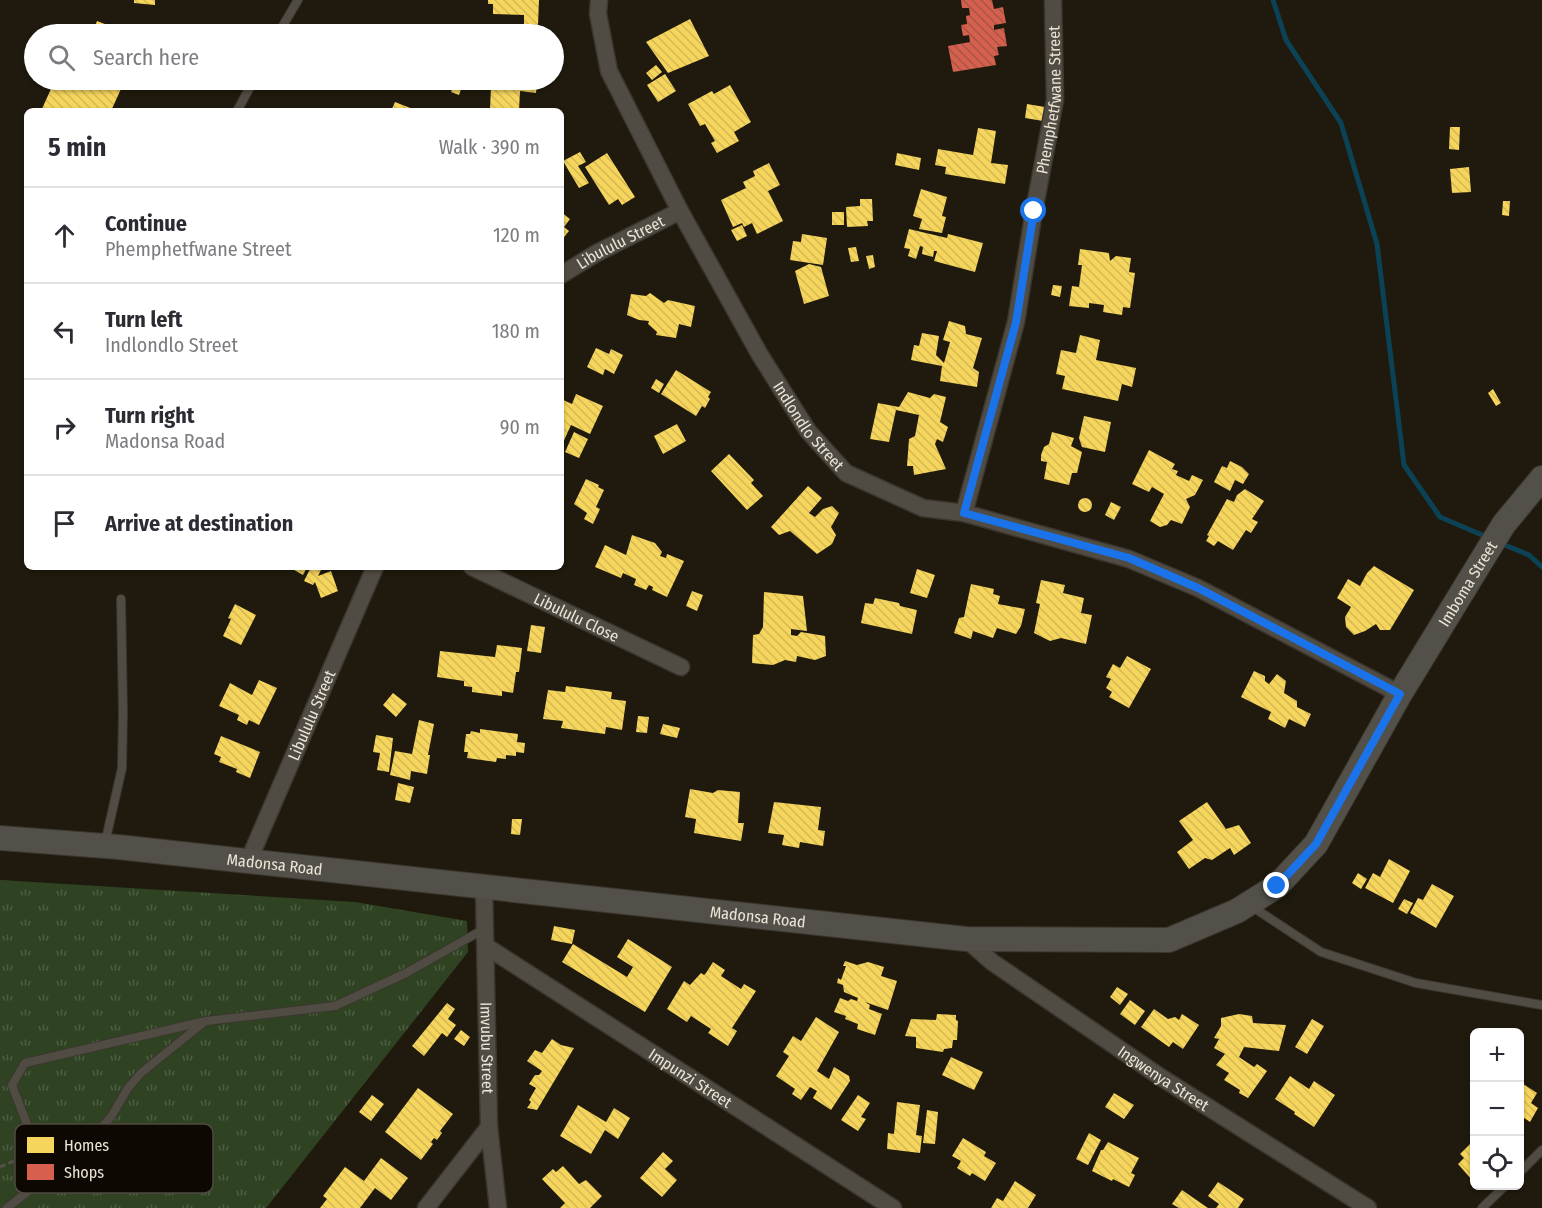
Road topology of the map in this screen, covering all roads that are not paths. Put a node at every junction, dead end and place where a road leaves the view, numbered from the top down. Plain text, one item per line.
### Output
1 (298, 0) edge
2 (599, 0) edge
3 (1053, 0) edge
4 (284, 24) edge
5 (249, 90) edge
6 (239, 108) edge
7 (680, 211) junction
8 (564, 274) edge
9 (1542, 478) edge
10 (964, 513) junction
11 (374, 570) edge
12 (478, 570) edge
13 (121, 599) dead end
14 (681, 667) dead end
15 (1400, 694) junction
16 (0, 838) edge
17 (105, 846) junction
18 (248, 862) junction
19 (484, 888) junction
20 (1248, 904) junction
21 (486, 928) junction
22 (966, 939) junction
23 (487, 947) junction
24 (1542, 1005) edge
25 (206, 1020) junction
26 (27, 1124) edge
27 (105, 1124) edge
28 (489, 1127) junction
29 (1542, 1150) edge
30 (1524, 1168) edge
31 (1500, 1190) edge
32 (26, 1193) edge
33 (7, 1208) edge
34 (426, 1208) edge
35 (498, 1208) edge
36 (893, 1208) edge
37 (1368, 1208) edge
38 (1482, 1208) edge

1 - 4 lane
2 - 7 street, Indlondlo Street
3 - 10 street, Phemphetfwane Street
5 - 6 lane
7 - 8 street, Libululu Street
7 - 10 street, Indlondlo Street
9 - 15 street, Imboma Street
10 - 15 street, Indlondlo Street
11 - 18 street, Libululu Street
12 - 14 street, Libululu Close
13 - 17 lane
15 - 20 street, Madonsa Road
16 - 17 street, Madonsa Road
17 - 18 street, Madonsa Road
18 - 19 street, Madonsa Road
19 - 21 street, Imvubu Street
19 - 22 street, Madonsa Road
20 - 22 street, Madonsa Road
20 - 24 lane
21 - 23 street, Imvubu Street
21 - 25 lane
22 - 37 street, Ingwenya Street
23 - 28 street, Imvubu Street
23 - 36 street, Impunzi Street
25 - 26 lane
25 - 27 lane
28 - 34 street
28 - 35 street, Imvubu Street
29 - 30 lane
31 - 38 lane
32 - 33 lane

